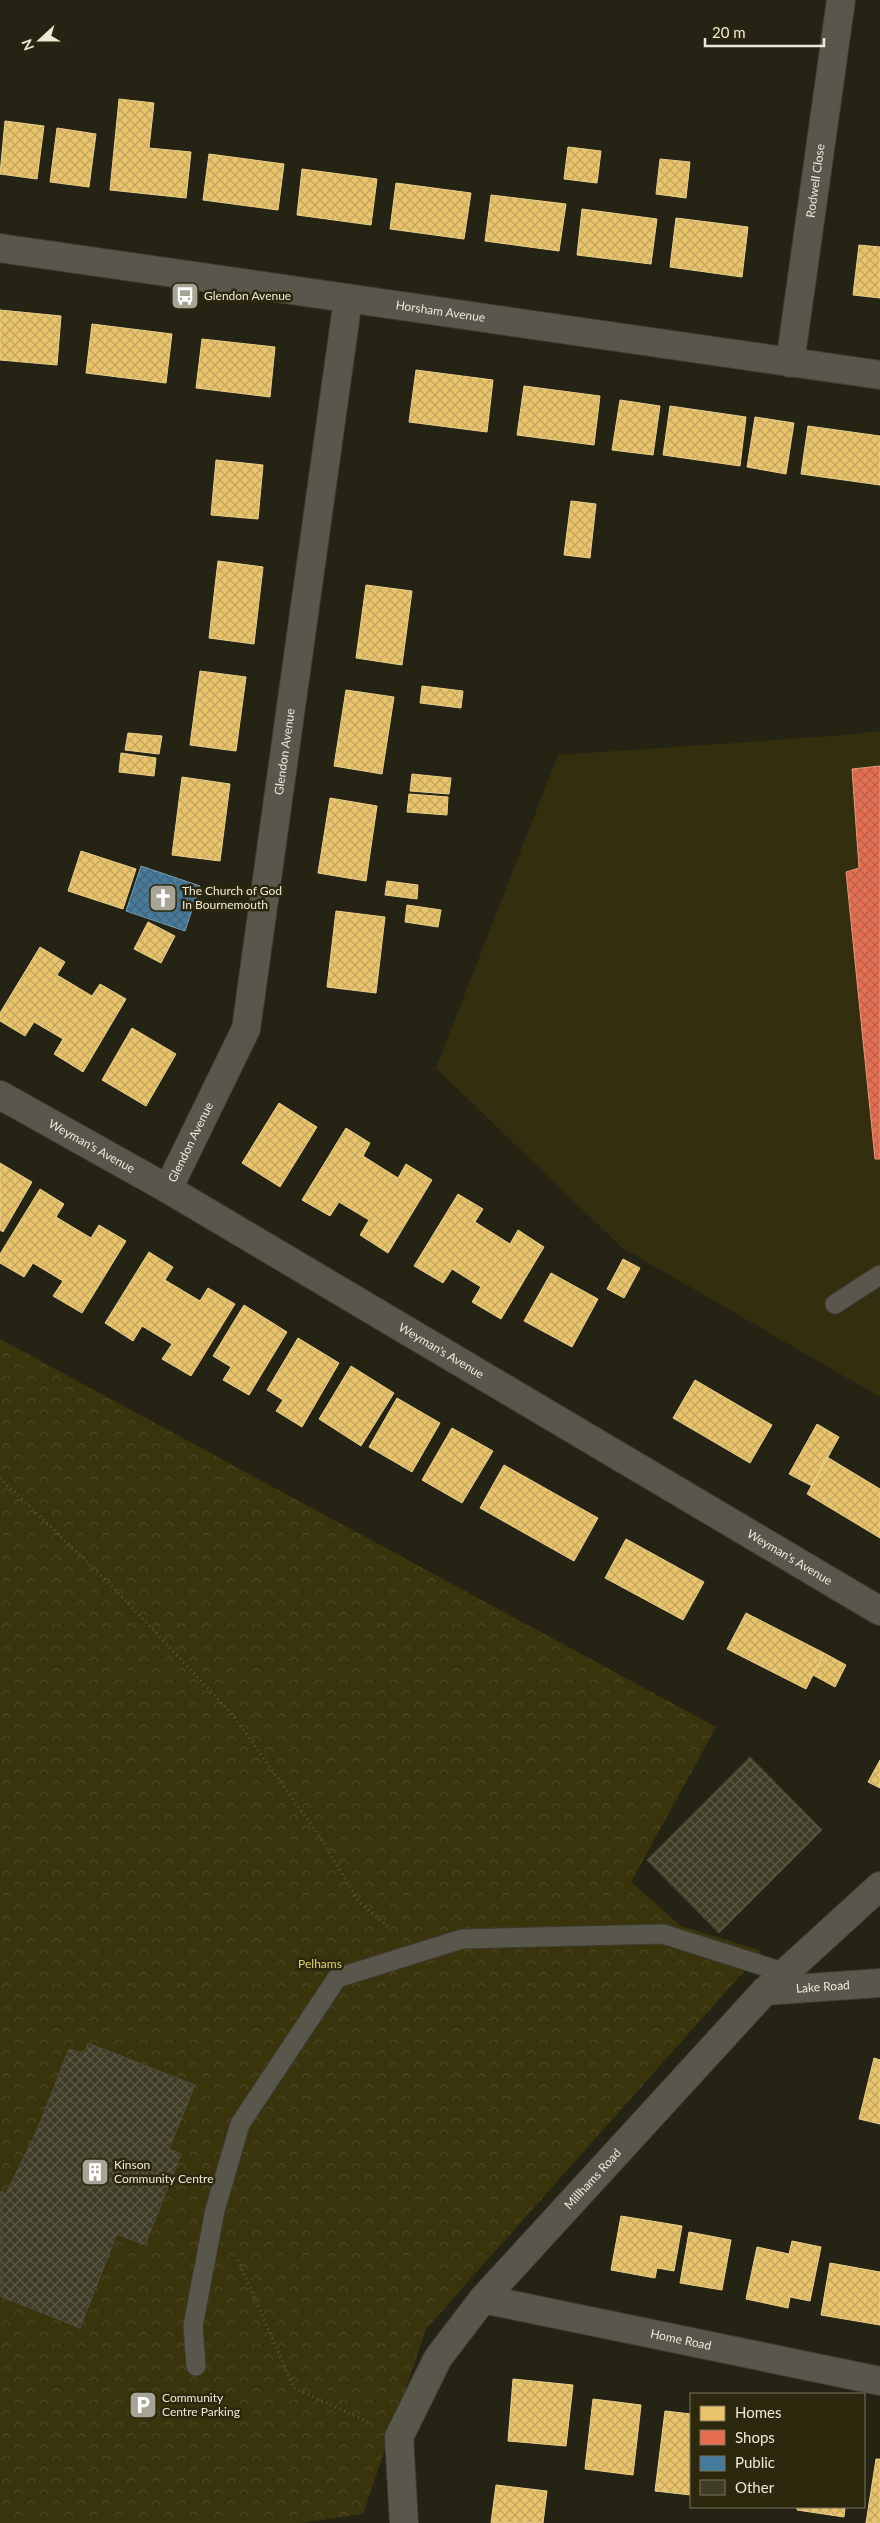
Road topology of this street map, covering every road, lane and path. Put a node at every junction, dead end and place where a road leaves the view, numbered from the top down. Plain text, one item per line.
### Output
1 (841, 0) edge
2 (0, 248) edge
3 (348, 299) junction
4 (790, 363) junction
5 (880, 375) edge
6 (0, 1095) edge
7 (168, 1189) junction
8 (880, 1275) edge
9 (835, 1304) dead end
10 (0, 1478) edge
11 (880, 1611) edge
12 (880, 1886) edge
13 (419, 1953) junction
14 (786, 1973) junction
15 (880, 1983) edge
16 (765, 1990) junction
17 (215, 2210) junction
18 (483, 2299) junction
19 (196, 2366) dead end
20 (880, 2381) edge
21 (399, 2437) junction
22 (404, 2523) edge

1 - 4 street, Rodwell Close
2 - 3 street, Horsham Avenue
3 - 4 street, Horsham Avenue
3 - 7 street, Glendon Avenue
4 - 5 street, Horsham Avenue
6 - 7 street, Weyman's Avenue
7 - 11 street, Weyman's Avenue
8 - 9 lane
10 - 13 path
12 - 14 street, Millhams Road
13 - 14 lane
13 - 17 lane
14 - 16 street, Millhams Road
15 - 16 street, Lake Road
16 - 18 street, Millhams Road
17 - 19 lane
17 - 21 path
18 - 20 street, Home Road
18 - 21 street, Millhams Road
21 - 22 street, Millhams Road

